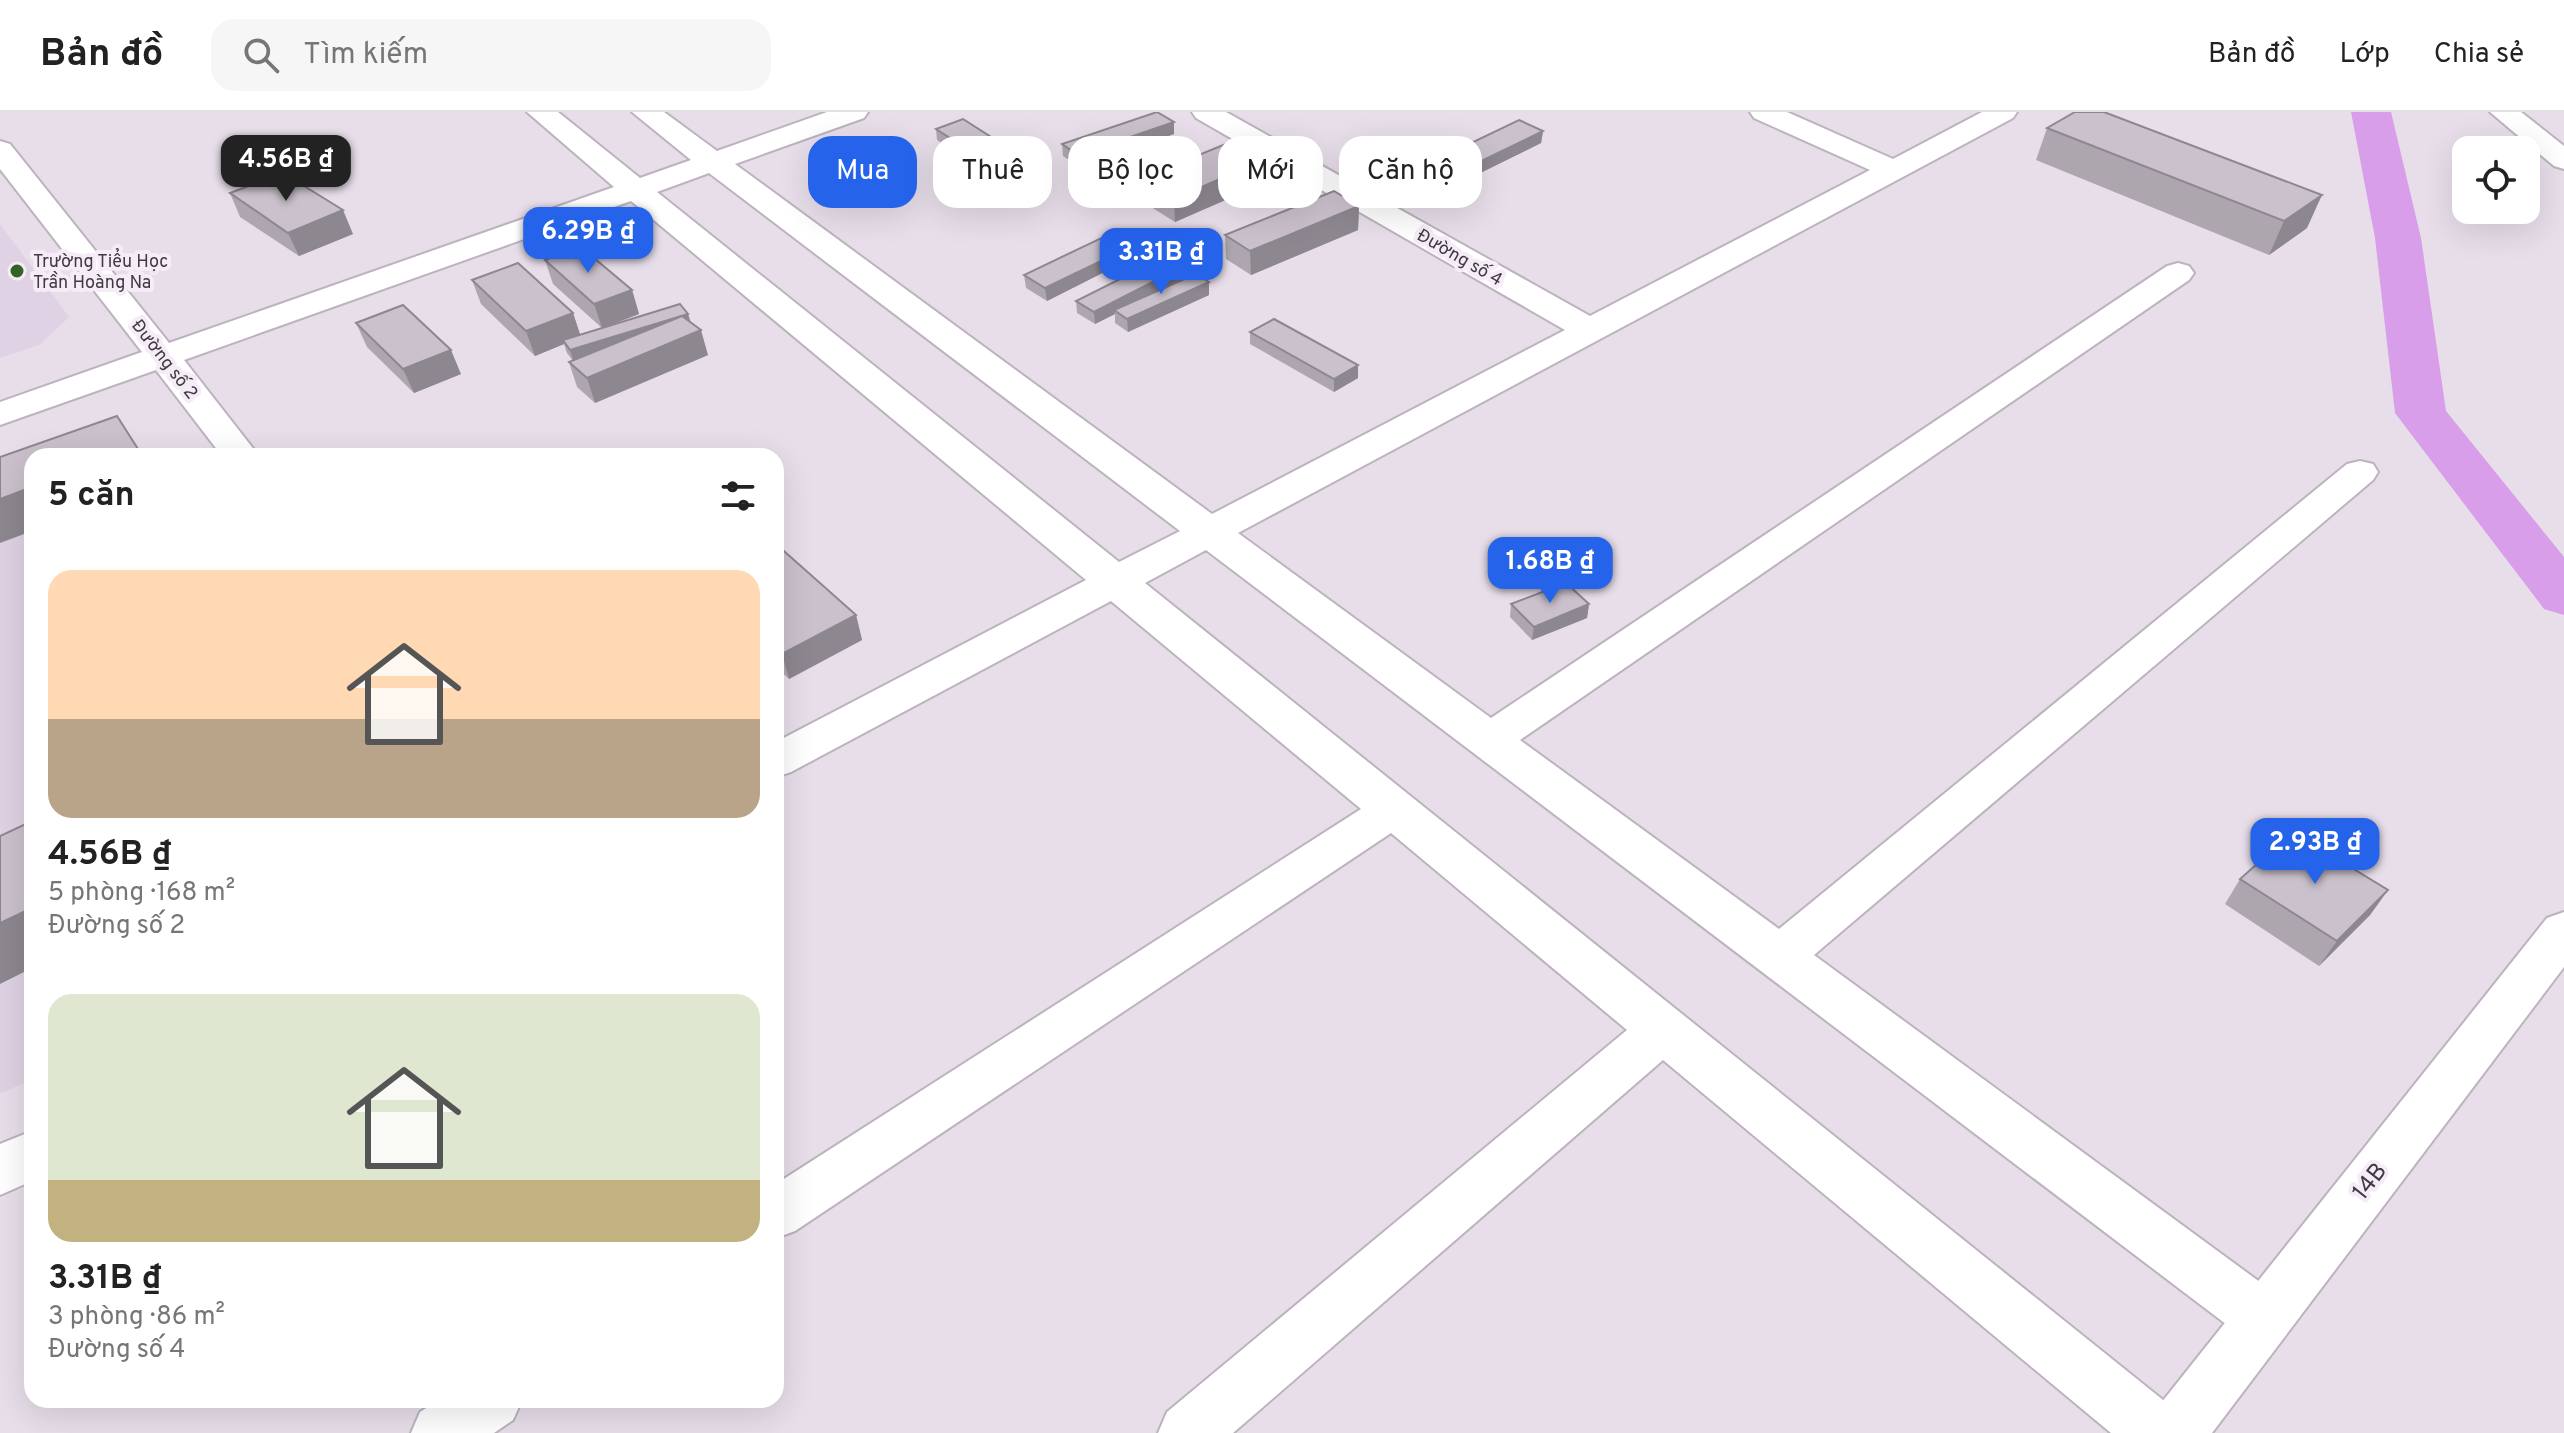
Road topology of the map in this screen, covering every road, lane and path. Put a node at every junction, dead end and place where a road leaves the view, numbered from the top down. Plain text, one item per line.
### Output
1 (541, 112) edge
2 (646, 112) edge
3 (854, 112) edge
4 (1206, 112) edge
5 (1764, 112) edge
6 (2003, 112) edge
7 (2519, 116) edge
8 (0, 150) edge
9 (2564, 160) edge
10 (713, 162) junction
11 (1894, 170) junction
12 (634, 188) junction
13 (2178, 273) dead end
14 (1590, 330) junction
15 (163, 356) junction
16 (0, 414) edge
17 (235, 448) edge
18 (2360, 472) dead end
19 (1210, 532) junction
20 (1115, 582) junction
21 (1489, 740) junction
22 (784, 757) edge
23 (1394, 809) junction
24 (2564, 931) edge
25 (1779, 957) junction
26 (1664, 1029) junction
27 (24, 1158) edge
28 (0, 1171) edge
29 (784, 1209) edge
30 (2263, 1318) junction
31 (480, 1408) edge
32 (441, 1433) edge
33 (1188, 1433) edge
34 (2157, 1433) edge
35 (2175, 1433) edge

1 - 12 street
2 - 10 street
3 - 10 street
4 - 14 street, Đường số 4
5 - 11 street
6 - 11 street
7 - 9 street
8 - 15 street, Đường số 2
10 - 12 street
10 - 19 street
11 - 14 street
12 - 15 street
12 - 20 street
13 - 21 street
14 - 19 street
15 - 16 street
15 - 17 street, Đường số 2
18 - 25 street
19 - 20 street
19 - 21 street
20 - 22 street
20 - 23 street
21 - 25 street
23 - 26 street
23 - 29 street
24 - 30 street, 14B
25 - 30 street
26 - 33 street
26 - 34 street
27 - 28 street
30 - 35 street, 14B
31 - 32 street

